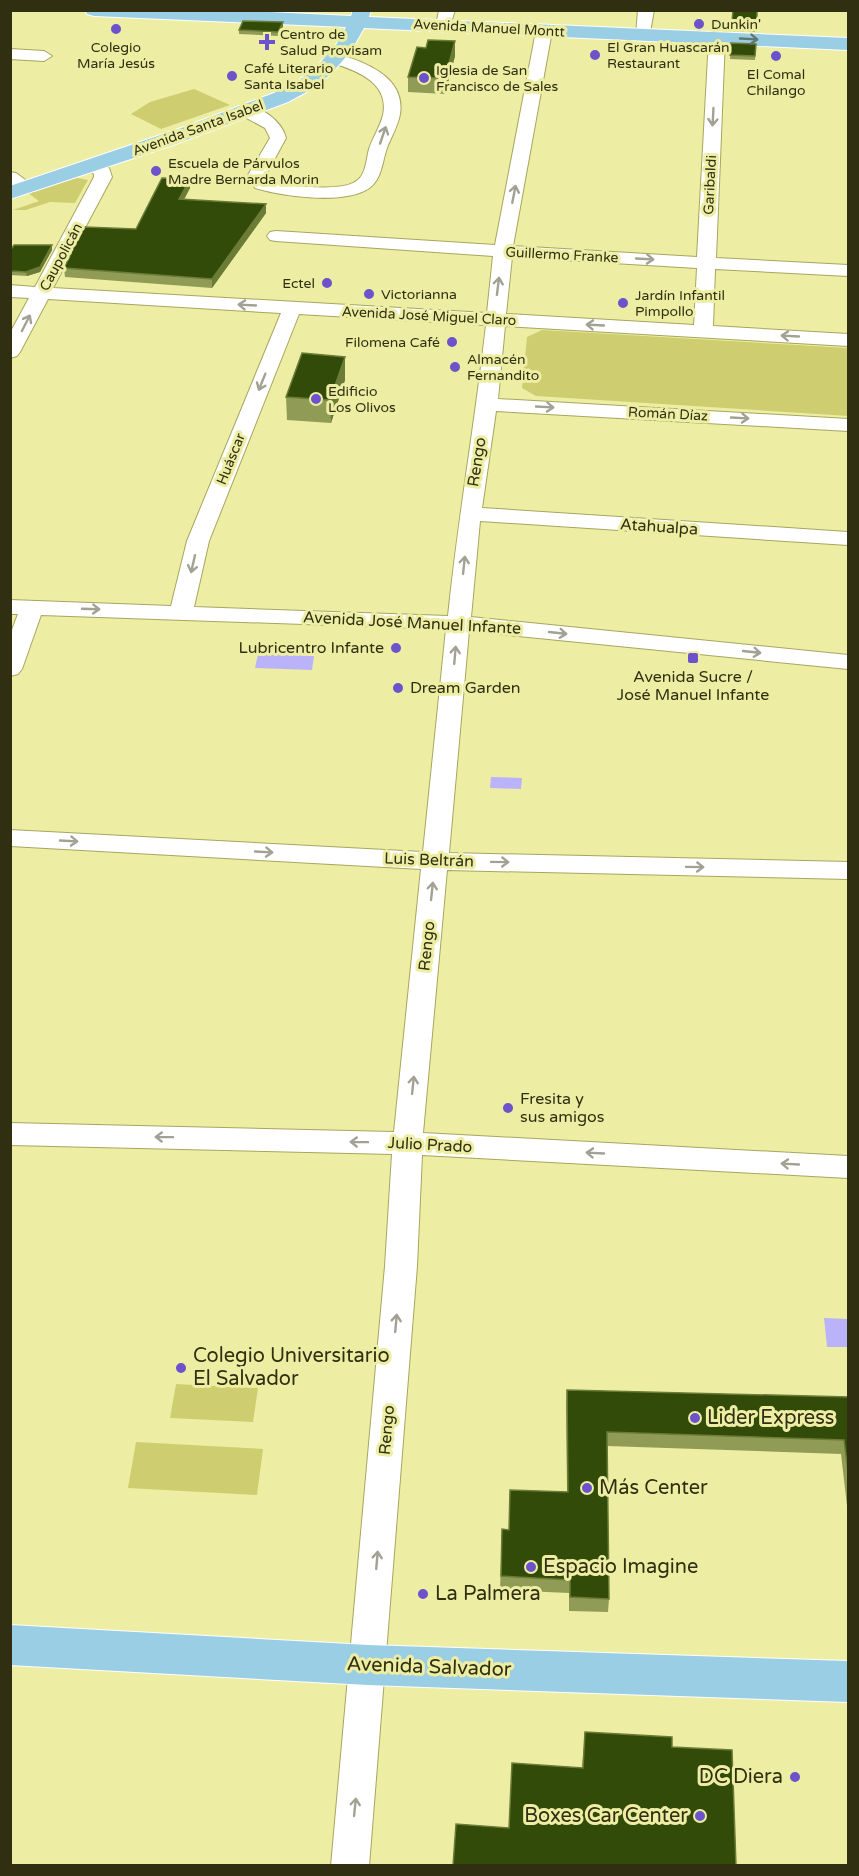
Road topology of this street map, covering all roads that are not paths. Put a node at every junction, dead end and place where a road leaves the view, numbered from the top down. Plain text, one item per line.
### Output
1 (94, 10) edge
2 (646, 10) edge
3 (229, 14) edge
4 (360, 16) edge
5 (446, 18) edge
6 (544, 31) junction
7 (644, 35) junction
8 (717, 38) junction
9 (849, 44) edge
10 (16, 55) edge
11 (44, 56) dead end
12 (336, 59) junction
13 (10, 68) edge
14 (247, 111) junction
15 (92, 166) junction
16 (16, 186) edge
17 (276, 236) dead end
18 (503, 251) junction
19 (707, 263) junction
20 (849, 271) edge
21 (10, 291) edge
22 (41, 293) junction
23 (292, 308) junction
24 (494, 320) junction
25 (703, 331) junction
26 (849, 340) edge
27 (10, 352) edge
28 (487, 404) junction
29 (849, 425) edge
30 (469, 514) junction
31 (849, 539) edge
32 (21, 607) edge
33 (182, 613) junction
34 (458, 623) junction
35 (849, 662) edge
36 (10, 669) edge
37 (10, 838) edge
38 (435, 861) junction
39 (849, 871) edge
40 (10, 1134) edge
41 (407, 1143) junction
42 (849, 1167) edge
43 (10, 1645) edge
44 (368, 1665) junction
45 (849, 1682) edge
46 (350, 1866) edge

1 - 3 main road, Avenida Manuel Montt
2 - 7 street
3 - 4 main road, Avenida Manuel Montt
4 - 5 main road, Avenida Manuel Montt
4 - 12 main road, Avenida Santa Isabel
5 - 6 main road, Avenida Manuel Montt
6 - 7 main road, Avenida Manuel Montt
18 -> 6 street, Rengo
7 - 8 main road, Avenida Manuel Montt
8 -> 9 main road, Avenida Manuel Montt
8 -> 19 street, Garibaldi
10 - 11 street
10 - 13 street
12 - 14 main road, Avenida Santa Isabel
14 -> 12 street
14 - 15 main road, Avenida Santa Isabel
15 - 16 main road, Avenida Santa Isabel
15 - 22 street, Caupolicán
17 - 18 street, Guillermo Franke
18 -> 19 street, Guillermo Franke
24 -> 18 street, Rengo
19 - 20 street, Guillermo Franke
19 - 25 street, Garibaldi
21 - 22 street, Avenida José Miguel Claro
23 -> 22 street, Avenida José Miguel Claro
27 -> 22 street, Caupolicán
23 - 24 street, Avenida José Miguel Claro
23 -> 33 street, Huáscar
25 -> 24 street, Avenida José Miguel Claro
24 - 28 street, Rengo
26 -> 25 street, Avenida José Miguel Claro
28 -> 29 street, Román Díaz
28 - 30 street, Rengo
30 - 31 street, Atahualpa
34 -> 30 street, Rengo
32 -> 33 street, Avenida José Manuel Infante
32 - 36 street
33 - 34 street, Avenida José Manuel Infante
34 -> 35 street, Avenida José Manuel Infante
38 -> 34 street, Rengo
37 -> 38 street, Luis Beltrán
38 -> 39 street, Luis Beltrán
41 -> 38 street, Rengo
41 -> 40 street, Julio Prado
42 -> 41 street, Julio Prado
44 -> 41 street, Rengo
43 - 44 main road, Avenida Salvador
44 - 45 main road, Avenida Salvador
46 -> 44 street, Rengo

